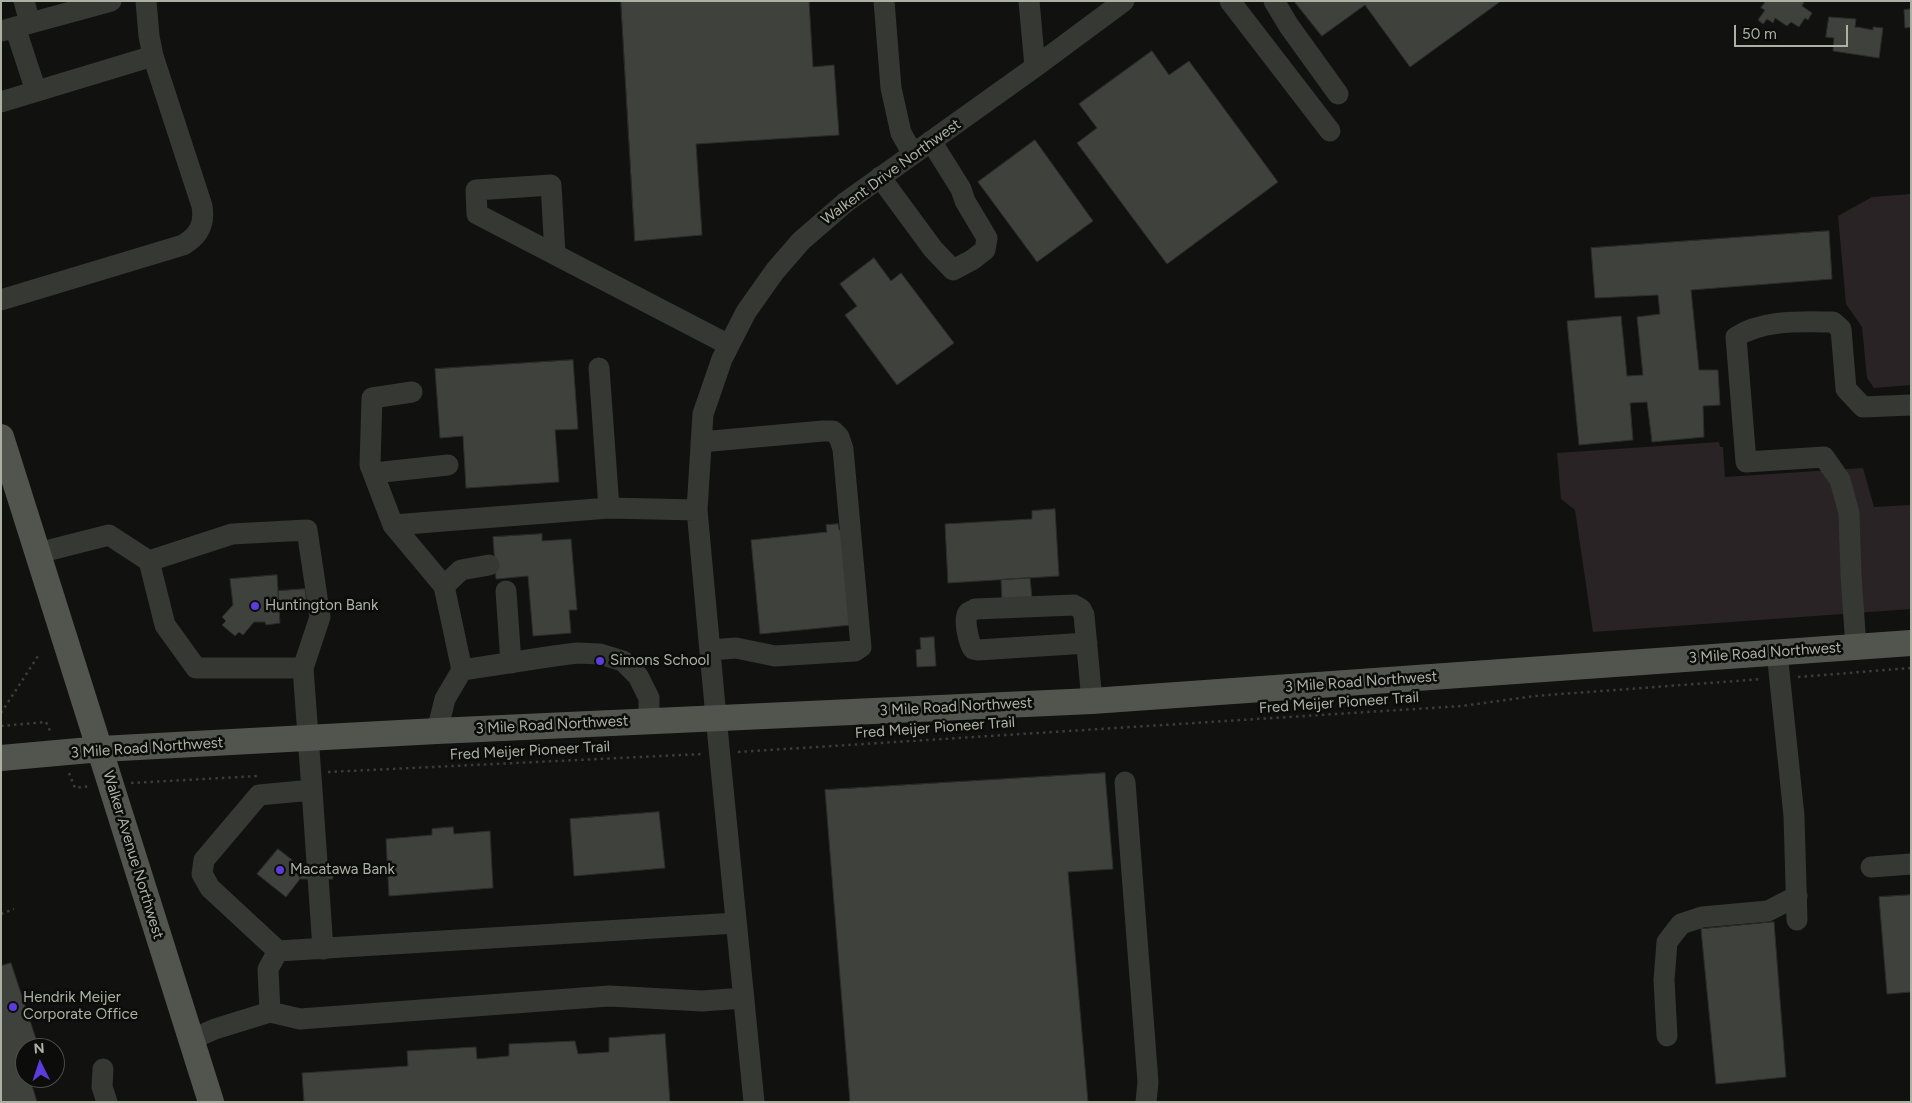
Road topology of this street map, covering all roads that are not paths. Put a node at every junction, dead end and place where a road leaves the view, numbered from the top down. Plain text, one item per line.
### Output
1 (24, 1) edge
2 (111, 1) edge
3 (146, 1) edge
4 (884, 1) edge
5 (1029, 1) edge
6 (1124, 1) edge
7 (1230, 1) edge
8 (1274, 1) edge
9 (16, 27) edge
10 (153, 56) junction
11 (1035, 67) junction
12 (36, 91) junction
13 (1338, 94) dead end
14 (1, 102) edge
15 (1330, 131) dead end
16 (931, 141) junction
17 (913, 154) junction
18 (880, 177) junction
19 (555, 254) dead end
20 (1, 300) edge
21 (730, 345) junction
22 (600, 368) dead end
23 (412, 392) dead end
24 (1911, 405) edge
25 (1, 437) edge
26 (701, 442) junction
27 (448, 464) dead end
28 (374, 474) junction
29 (9, 490) edge
30 (609, 508) junction
31 (697, 510) junction
32 (393, 525) junction
33 (38, 553) junction
34 (149, 561) junction
35 (488, 565) dead end
36 (444, 586) junction
37 (506, 591) dead end
38 (1087, 643) junction
39 (1911, 643) edge
40 (1856, 647) junction
41 (710, 650) junction
42 (1777, 652) junction
43 (511, 663) junction
44 (303, 668) junction
45 (462, 670) junction
46 (1092, 701) junction
47 (716, 717) junction
48 (649, 721) junction
49 (436, 730) junction
50 (308, 738) junction
51 (101, 750) junction
52 (1, 758) edge
53 (312, 781) junction
54 (1125, 782) dead end
55 (1911, 864) edge
56 (1871, 867) dead end
57 (1797, 896) junction
58 (1797, 920) dead end
59 (736, 923) junction
60 (323, 949) junction
61 (278, 952) junction
62 (744, 998) junction
63 (270, 1012) junction
64 (1668, 1036) dead end
65 (190, 1040) junction
66 (103, 1069) dead end
67 (107, 1102) edge
68 (211, 1102) edge
69 (754, 1102) edge
70 (1146, 1102) edge

1 - 9 street
2 - 9 street
3 - 10 street
4 - 17 street
5 - 11 street
6 - 11 street, Walkent Drive Northwest
7 - 15 street
8 - 13 street
9 - 12 street
10 - 12 street
10 - 20 street
11 - 16 street, Walkent Drive Northwest
12 - 14 street
16 - 17 street, Walkent Drive Northwest
16 - 18 street
17 - 18 street, Walkent Drive Northwest
18 - 21 street, Walkent Drive Northwest
19 - 21 street
21 - 26 street, Walkent Drive Northwest
22 - 30 street
23 - 28 street
24 - 40 street
25 - 29 main road, Walker Avenue Northwest
26 - 31 street, Walkent Drive Northwest
26 - 41 street
27 - 28 street
28 - 32 street
29 - 33 main road, Walker Avenue Northwest
30 - 31 street
30 - 32 street
31 - 41 street, Walkent Drive Northwest
32 - 36 street
33 - 34 street
33 - 51 main road, Walker Avenue Northwest
34 - 44 street
34 - 44 street
35 - 36 street
36 - 45 street
37 - 43 street
38 - 38 street
38 - 46 street
39 - 40 main road, 3 Mile Road Northwest
40 - 42 main road, 3 Mile Road Northwest
41 - 47 street, Walkent Drive Northwest
42 - 46 main road, 3 Mile Road Northwest
42 - 57 street
43 - 45 street
43 - 48 street
44 - 50 street
45 - 49 street
46 - 47 main road, 3 Mile Road Northwest
47 - 48 main road, 3 Mile Road Northwest
47 - 59 street, Walkent Drive Northwest
48 - 49 main road, 3 Mile Road Northwest
49 - 50 main road, 3 Mile Road Northwest
50 - 51 main road, 3 Mile Road Northwest
50 - 53 street
51 - 52 main road, 3 Mile Road Northwest
51 - 65 main road, Walker Avenue Northwest
53 - 60 street
53 - 61 street
54 - 70 street
55 - 56 street
57 - 58 street
57 - 64 street
59 - 60 street
59 - 62 street, Walkent Drive Northwest
60 - 61 street
61 - 63 street
62 - 63 street
62 - 69 street, Walkent Drive Northwest
63 - 65 street
65 - 68 main road, Walker Avenue Northwest
66 - 67 street

